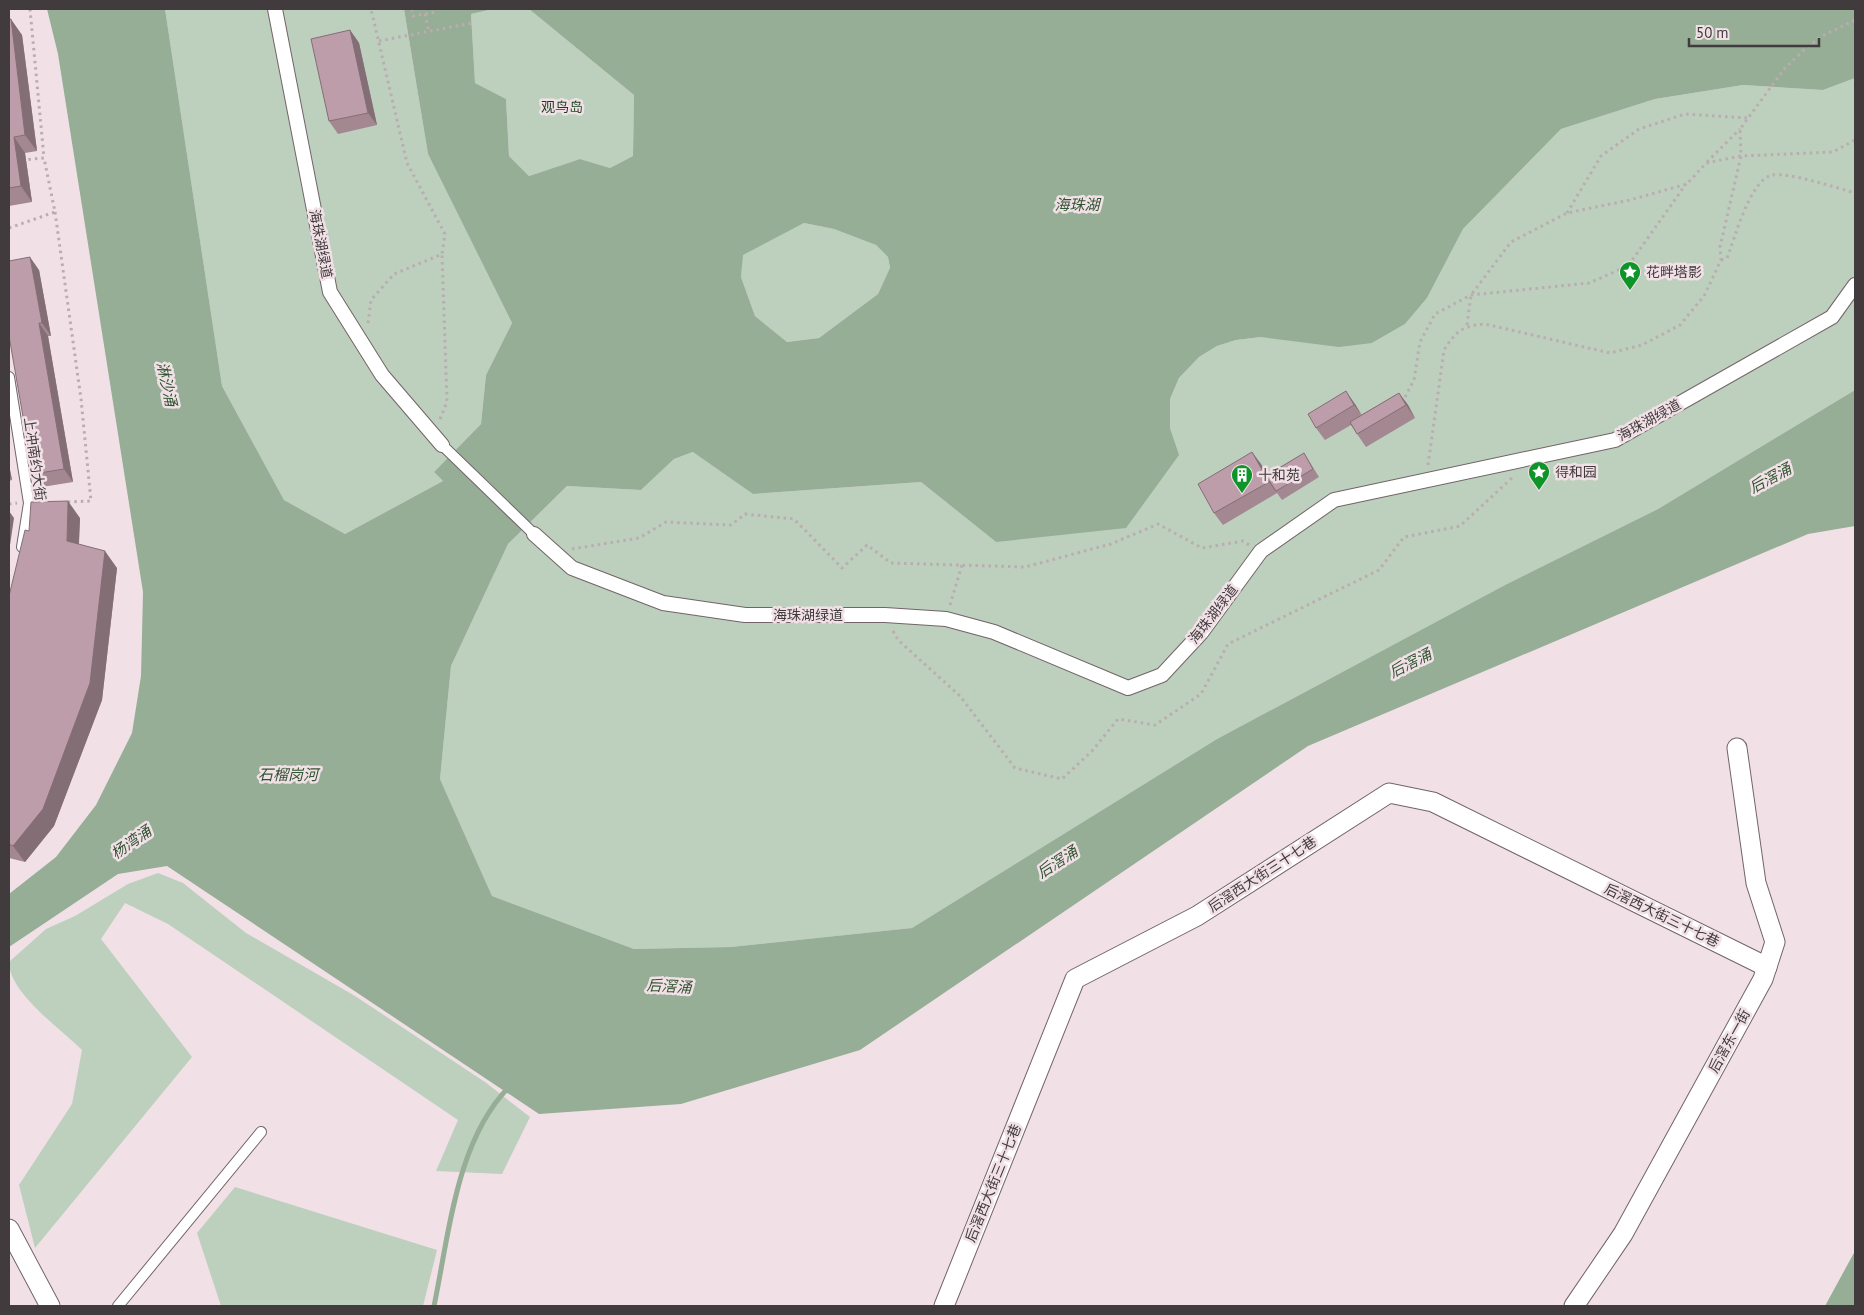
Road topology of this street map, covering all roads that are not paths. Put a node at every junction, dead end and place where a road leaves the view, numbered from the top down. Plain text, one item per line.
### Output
1 (275, 9) edge
2 (1855, 285) edge
3 (9, 377) edge
4 (438, 439) joint
5 (534, 534) joint
6 (20, 557) edge
7 (1737, 748) dead end
8 (1767, 967) junction
9 (261, 1132) dead end
10 (9, 1229) edge
11 (50, 1306) edge
12 (118, 1306) edge
13 (944, 1306) edge
14 (1574, 1306) edge

1 - 4 street, 海珠湖绿道
2 - 5 street, 海珠湖绿道
3 - 6 lane, 上冲南约大街
4 - 5 lane
7 - 8 street, 后滘东一街
8 - 13 street, 后滘西大街三十七巷
8 - 14 street, 后滘东一街
9 - 12 lane
10 - 11 street

